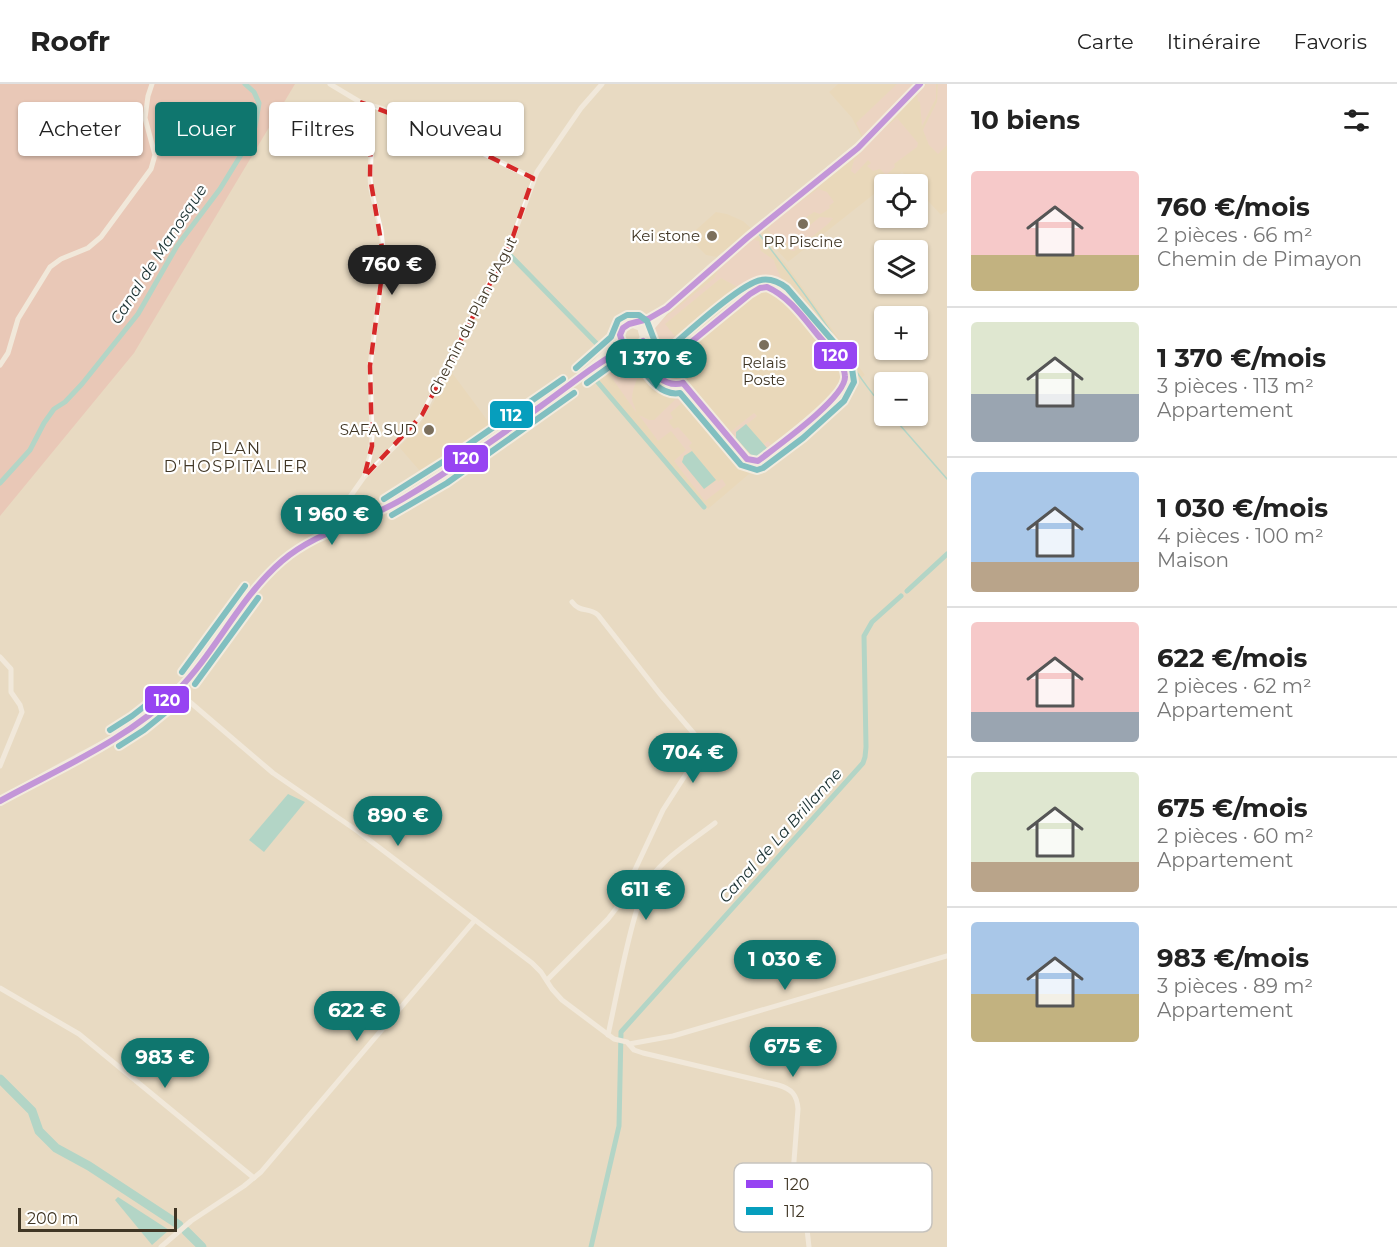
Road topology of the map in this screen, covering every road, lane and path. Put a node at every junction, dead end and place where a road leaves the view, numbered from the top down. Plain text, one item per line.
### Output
1 (152, 84) edge
2 (330, 84) edge
3 (602, 84) edge
4 (920, 84) edge
5 (360, 102) edge
6 (375, 107) edge
7 (371, 156) edge
8 (533, 178) junction
9 (667, 308) junction
10 (633, 324) junction
11 (620, 339) junction
12 (638, 342) junction
13 (689, 344) dead end
14 (597, 363) junction
15 (0, 364) edge
16 (682, 383) dead end
17 (364, 477) junction
18 (390, 506) junction
19 (332, 531) junction
20 (304, 550) junction
21 (261, 582) junction
22 (573, 602) dead end
23 (0, 657) edge
24 (177, 691) junction
25 (0, 766) edge
26 (0, 801) edge
27 (715, 823) dead end
28 (475, 920) junction
29 (947, 956) edge
30 (547, 980) junction
31 (0, 988) edge
32 (608, 1035) junction
33 (623, 1042) junction
34 (794, 1163) edge
35 (254, 1178) junction
36 (807, 1232) edge
37 (161, 1247) edge
38 (809, 1247) edge

1 - 15 street
2 - 5 street
3 - 8 street, Chemin du Plan d'Agut
4 - 9 main road
6 - 8 street
7 - 17 street
8 - 17 street, Chemin du Plan d'Agut
9 - 10 main road
9 - 12 main road
10 - 11 main road
10 - 12 main road
11 - 12 main road
11 - 14 main road
12 - 13 street
12 - 14 main road
12 - 16 street
14 - 18 main road
17 - 19 street
18 - 19 main road
18 - 20 main road
19 - 20 street
19 - 21 main road
20 - 21 main road
21 - 24 main road
22 - 30 street
23 - 25 street
24 - 26 main road
24 - 28 street
27 - 32 street
28 - 30 street
28 - 35 street
29 - 33 street
30 - 32 street
31 - 35 street
32 - 33 street
33 - 34 street
35 - 37 street
36 - 38 street

